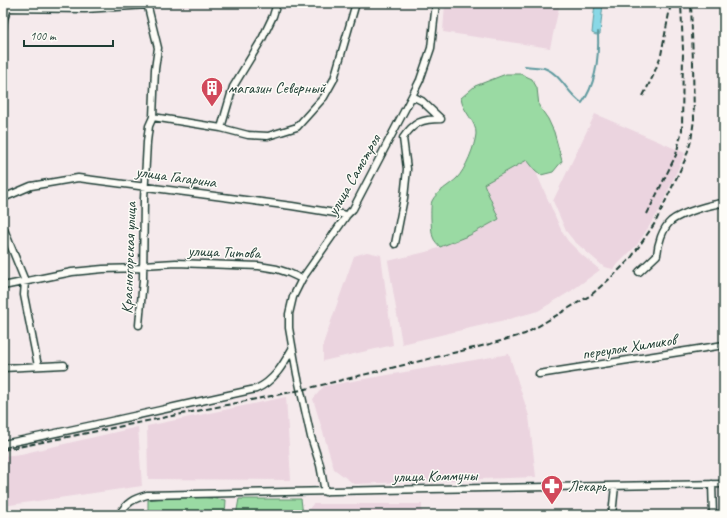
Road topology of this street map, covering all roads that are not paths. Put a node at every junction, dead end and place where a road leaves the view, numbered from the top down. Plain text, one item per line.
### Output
1 (277, 3) edge
2 (356, 3) edge
3 (436, 3) edge
4 (148, 4) edge
5 (6, 8) edge
6 (724, 10) edge
7 (724, 26) edge
8 (3, 28) edge
9 (412, 96) junction
10 (153, 117) junction
11 (221, 128) junction
12 (145, 186) junction
13 (3, 198) edge
14 (724, 202) edge
15 (347, 215) junction
16 (3, 227) edge
17 (395, 244) dead end
18 (143, 267) junction
19 (639, 272) dead end
20 (302, 279) junction
21 (25, 281) junction
22 (3, 286) edge
23 (139, 325) dead end
24 (724, 345) edge
25 (292, 349) junction
26 (64, 365) dead end
27 (38, 366) junction
28 (3, 368) edge
29 (538, 374) dead end
30 (3, 444) edge
31 (712, 484) junction
32 (724, 484) edge
33 (615, 486) junction
34 (325, 492) junction
35 (119, 515) edge
36 (612, 515) edge
37 (712, 515) edge

1 - 11 street
2 - 11 street
3 - 9 street, улица Самстроя
4 - 5 street
4 - 10 street, Красногорская улица
5 - 8 street
6 - 7 street
9 - 15 street, улица Самстроя
9 - 17 street
10 - 11 street
10 - 12 street, Красногорская улица
12 - 13 street, улица Гагарина
12 - 15 street, улица Гагарина
12 - 18 street, Красногорская улица
14 - 19 street
15 - 20 street, улица Самстроя
16 - 21 street
18 - 20 street, улица Титова
18 - 21 street, улица Титова
18 - 23 street, Красногорская улица
20 - 25 street, улица Самстроя
21 - 22 street, улица Титова
21 - 27 street
24 - 29 street, переулок Химиков
25 - 30 street
25 - 34 street, улица Самстроя
26 - 27 street
27 - 28 street
31 - 32 street, улица Коммуны
31 - 33 street, улица Коммуны
31 - 37 street
33 - 34 street, улица Коммуны
33 - 36 street
34 - 35 street, улица Коммуны

